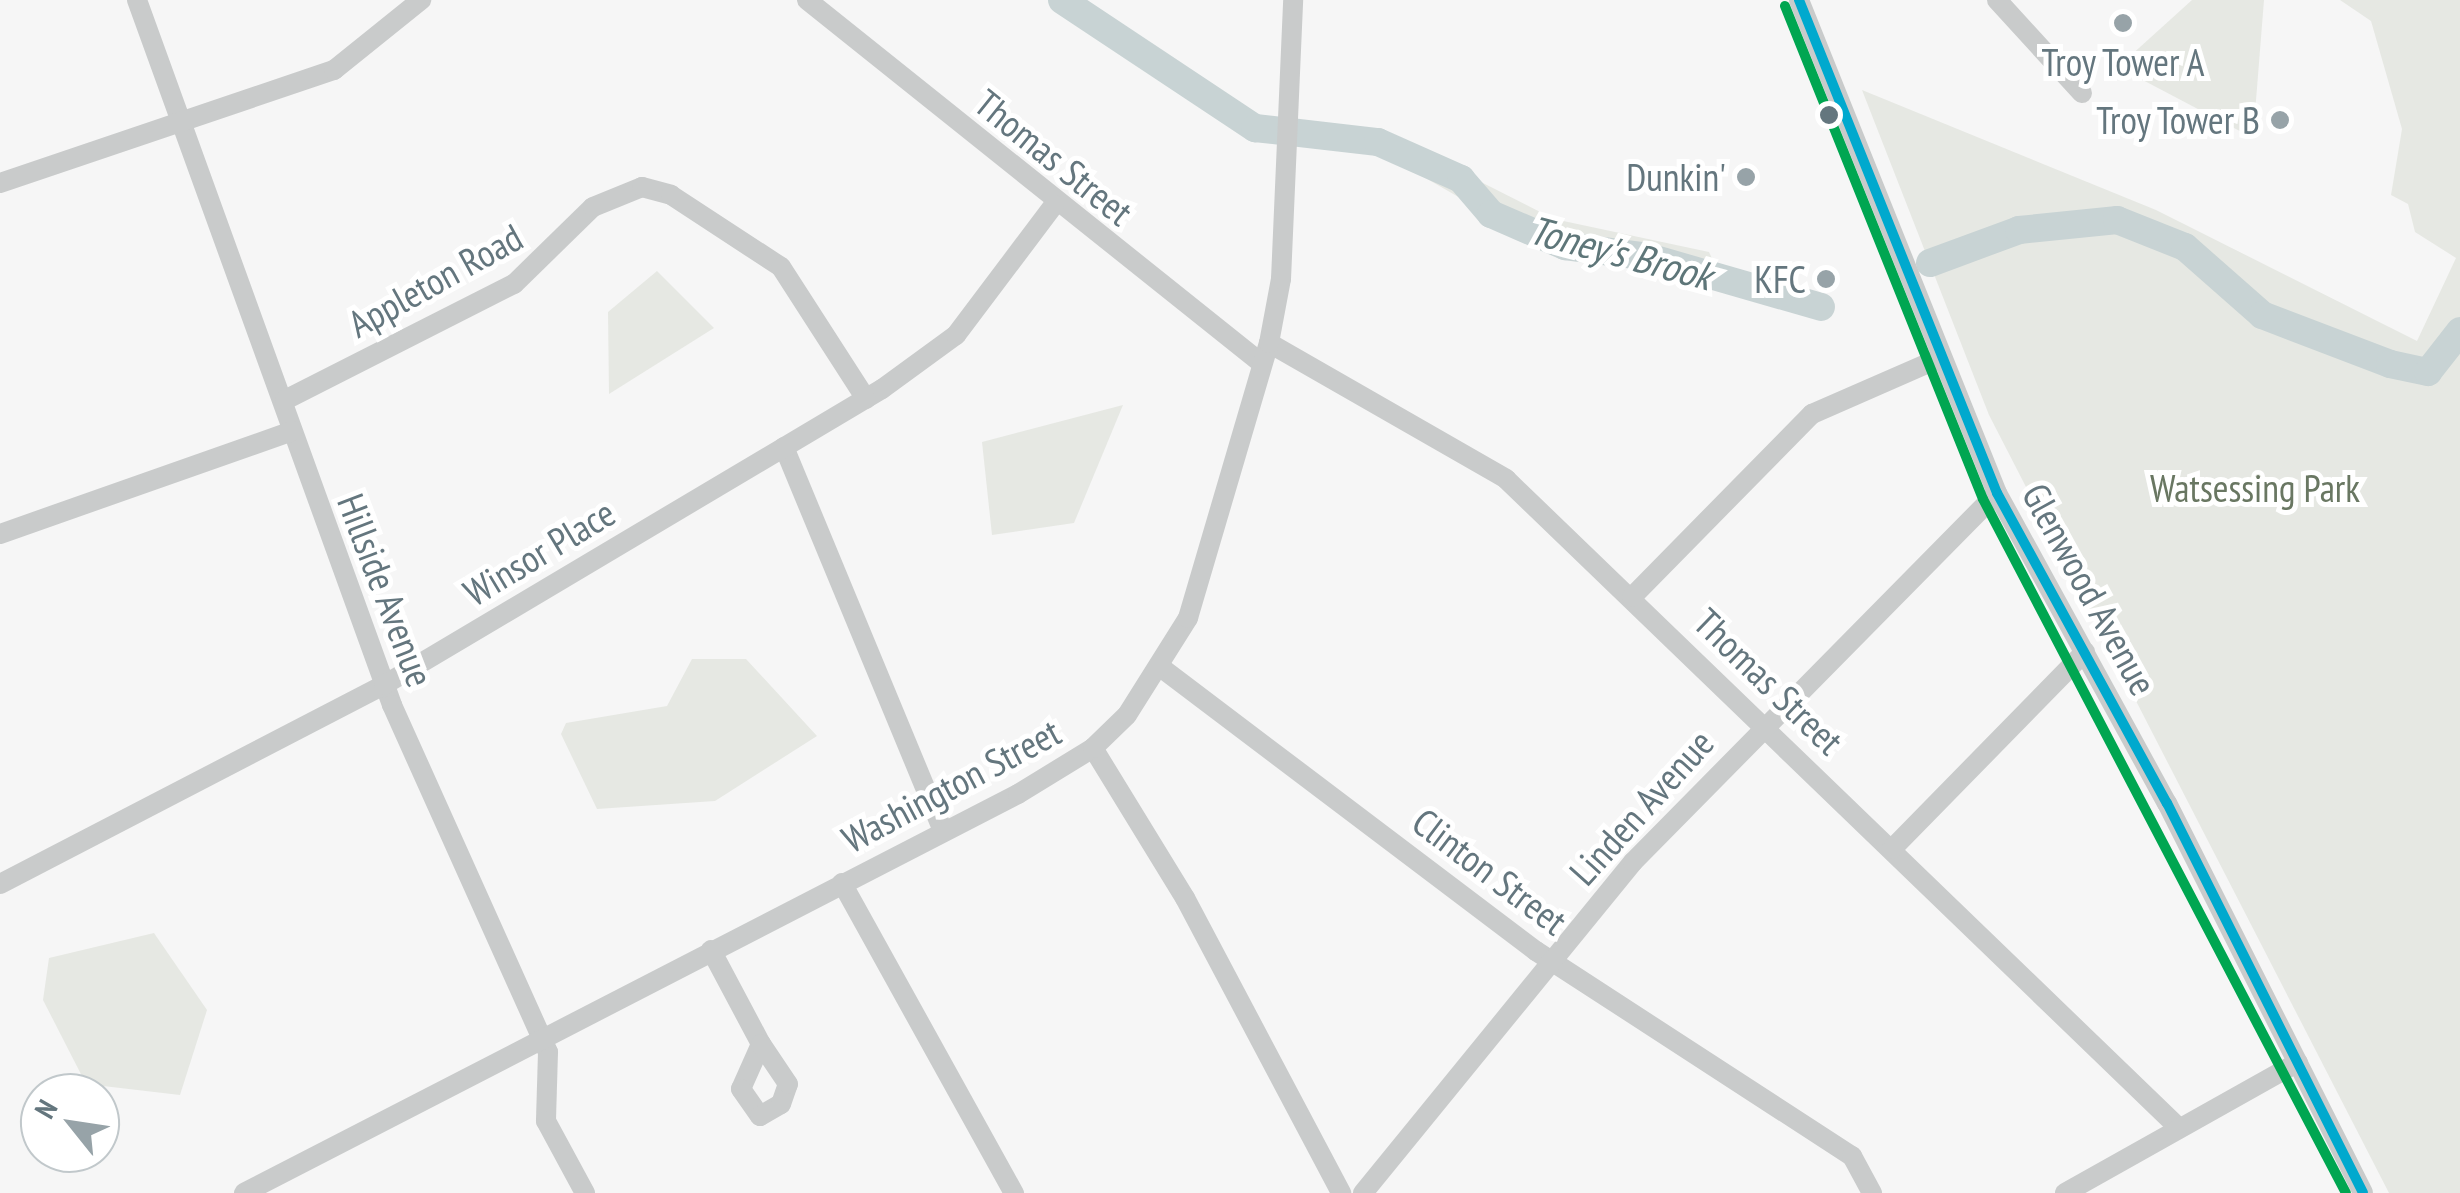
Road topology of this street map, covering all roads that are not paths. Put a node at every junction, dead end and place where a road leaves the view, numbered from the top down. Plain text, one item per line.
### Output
1 (137, 0) edge
2 (421, 0) edge
3 (807, 0) edge
4 (1293, 0) edge
5 (1799, 0) edge
6 (1997, 0) edge
7 (2082, 93) dead end
8 (185, 118) junction
9 (0, 183) edge
10 (1054, 205) junction
11 (1269, 343) junction
12 (1940, 358) junction
13 (1261, 363) junction
14 (866, 398) junction
15 (285, 400) junction
16 (292, 430) junction
17 (784, 447) junction
18 (1997, 493) junction
19 (0, 534) edge
20 (1632, 597) junction
21 (2086, 652) junction
22 (1163, 668) junction
23 (384, 684) junction
24 (1764, 725) junction
25 (1093, 748) junction
26 (943, 830) junction
27 (1892, 848) junction
28 (842, 883) junction
29 (0, 884) edge
30 (712, 950) junction
31 (1552, 962) junction
32 (543, 1039) junction
33 (760, 1044) dead end
34 (2298, 1062) junction
35 (2177, 1126) junction
36 (272, 1187) edge
37 (244, 1193) edge
38 (585, 1193) edge
39 (1014, 1193) edge
40 (1341, 1193) edge
41 (1362, 1193) edge
42 (1872, 1193) edge
43 (2065, 1193) edge
44 (2363, 1193) edge

1 - 8 street, Hillside Avenue
2 - 8 street
3 - 10 street, Thomas Street
4 - 11 street, Washington Street
5 - 12 street, Glenwood Avenue
6 - 7 street
8 - 9 street
8 - 15 street, Hillside Avenue
10 - 13 street, Thomas Street
10 - 14 street, Winsor Place
11 - 13 street, Washington Street
11 - 20 street, Thomas Street
12 - 18 street, Glenwood Avenue
12 - 20 street
13 - 22 street, Washington Street
14 - 15 street, Appleton Road
14 - 17 street, Winsor Place
15 - 16 street, Hillside Avenue
16 - 19 street
16 - 23 street, Hillside Avenue
17 - 23 street, Winsor Place
17 - 26 street
18 - 21 street, Glenwood Avenue
18 - 24 street, Linden Avenue
20 - 24 street, Thomas Street
21 - 27 street
21 - 34 street, Glenwood Avenue
22 - 25 street, Washington Street
22 - 31 street, Clinton Street
23 - 29 street, Winsor Place
23 - 32 street, Hillside Avenue
24 - 27 street, Thomas Street
24 - 31 street, Linden Avenue
25 - 26 street, Washington Street
25 - 40 street
26 - 28 street, Washington Street
27 - 35 street, Thomas Street
28 - 30 street, Washington Street
28 - 39 street
30 - 32 street, Washington Street
30 - 33 street
31 - 41 street, Linden Avenue
31 - 42 street, Clinton Street
32 - 36 street, Washington Street
32 - 38 street, Hillside Avenue
34 - 35 street
34 - 44 street, Glenwood Avenue
35 - 43 street
36 - 37 street, Washington Street

